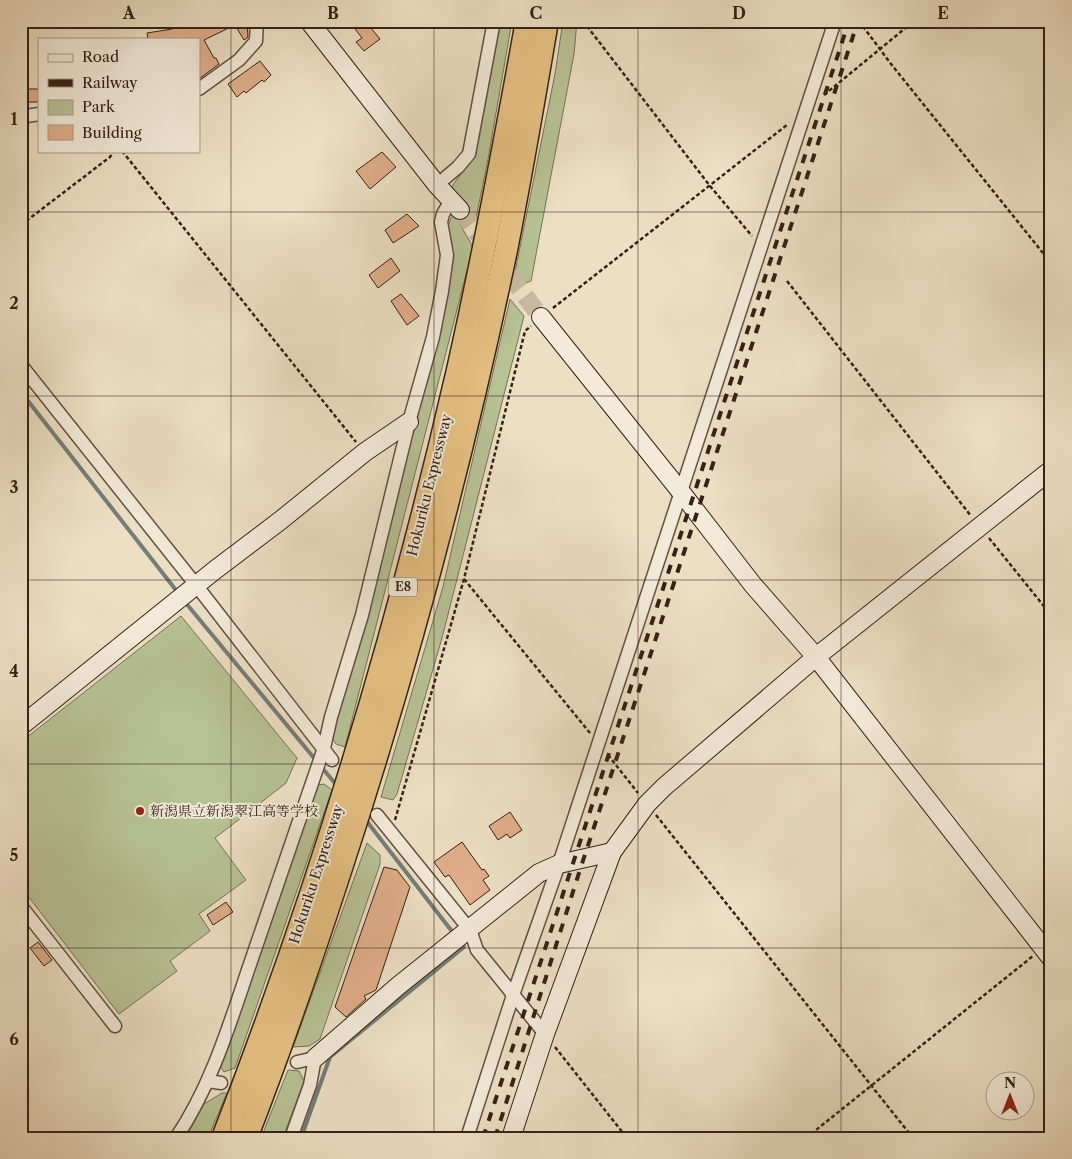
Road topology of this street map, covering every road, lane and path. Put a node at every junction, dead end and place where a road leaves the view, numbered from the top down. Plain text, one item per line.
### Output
1 (257, 21) edge
2 (309, 21) edge
3 (494, 21) edge
4 (526, 21) edge
5 (547, 21) edge
6 (583, 21) edge
7 (835, 21) edge
8 (859, 21) edge
9 (914, 21) edge
10 (879, 49) junction
11 (200, 89) edge
12 (804, 112) junction
13 (38, 114) edge
14 (21, 117) edge
15 (113, 152) edge
16 (123, 152) edge
17 (437, 185) junction
18 (710, 186) junction
19 (455, 205) joint
20 (21, 225) edge
21 (762, 248) junction
22 (1051, 263) edge
23 (787, 281) dead end
24 (541, 317) junction
25 (21, 365) edge
26 (409, 422) junction
27 (365, 452) junction
28 (1051, 470) edge
29 (681, 492) junction
30 (980, 527) junction
31 (464, 579) junction
32 (196, 585) junction
33 (1051, 614) edge
34 (816, 657) junction
35 (21, 726) edge
36 (598, 743) junction
37 (324, 748) junction
38 (332, 760) dead end
39 (647, 804) junction
40 (377, 815) dead end
41 (386, 827) junction
42 (612, 852) junction
43 (560, 864) junction
44 (21, 906) edge
45 (470, 930) junction
46 (1047, 953) edge
47 (513, 995) junction
48 (115, 1026) dead end
49 (545, 1034) junction
50 (316, 1058) junction
51 (296, 1062) dead end
52 (208, 1080) junction
53 (221, 1083) dead end
54 (871, 1086) junction
55 (176, 1138) edge
56 (224, 1138) edge
57 (246, 1138) edge
58 (291, 1138) edge
59 (467, 1138) edge
60 (511, 1138) edge
61 (628, 1138) edge
62 (806, 1138) edge
63 (913, 1138) edge

1 - 11 street
2 - 17 street
3 - 17 street
4 - 56 highway, Hokuriku Expressway / E8
5 - 57 highway, Hokuriku Expressway / E8
6 - 18 path
7 - 12 street
8 - 10 path
9 - 10 path
10 - 12 path
10 - 22 path
12 - 18 path
12 - 21 street
13 - 14 street
15 - 20 path
16 - 27 path
17 - 19 street
18 - 21 path
18 - 24 path
19 - 26 street
21 - 29 street
23 - 30 path
24 - 29 street
24 - 31 path
25 - 32 street
26 - 27 street
26 - 37 street
27 - 32 street
28 - 30 street
29 - 34 street
29 - 36 street
30 - 33 path
30 - 34 street
31 - 36 path
31 - 41 path
32 - 35 street
32 - 37 street
34 - 39 street
34 - 46 street
36 - 39 path
36 - 43 street
37 - 38 street
37 - 52 street
39 - 42 street
39 - 54 path
40 - 41 street
41 - 45 street
42 - 43 street
42 - 49 street
43 - 45 street
43 - 47 street
44 - 48 street
45 - 47 street
45 - 50 street
46 - 54 path
47 - 49 street
47 - 59 street
49 - 60 street
49 - 61 path
50 - 51 street
50 - 58 street
52 - 53 street
52 - 55 street
54 - 62 path
54 - 63 path

